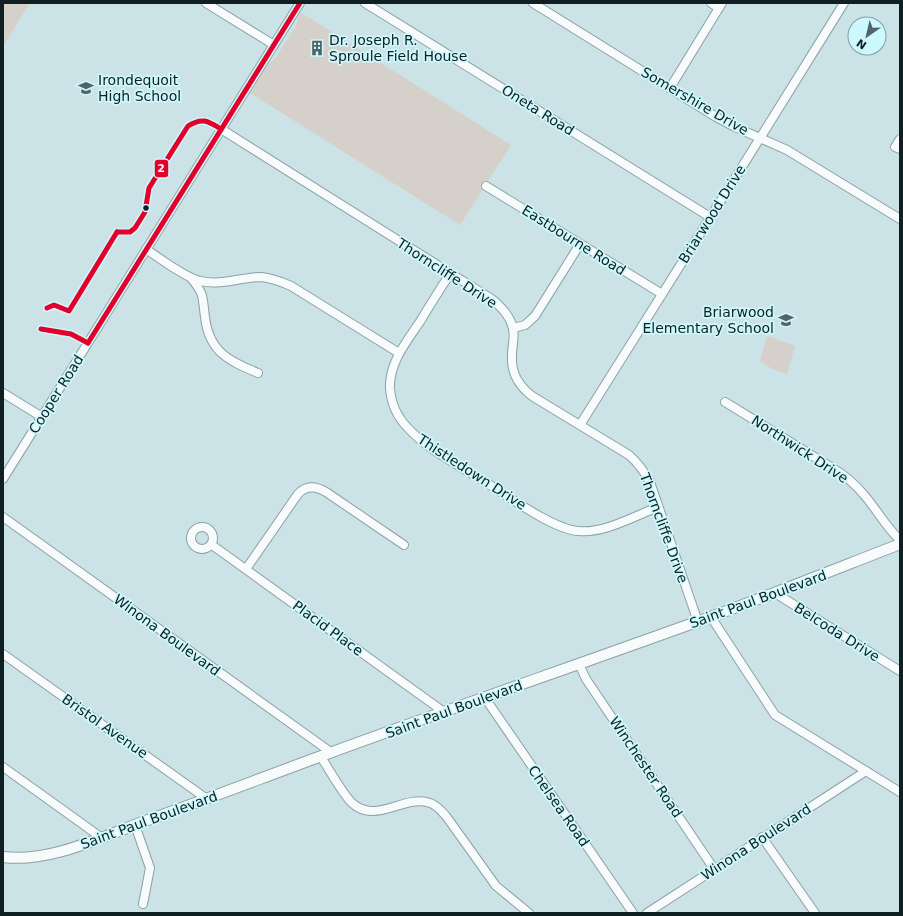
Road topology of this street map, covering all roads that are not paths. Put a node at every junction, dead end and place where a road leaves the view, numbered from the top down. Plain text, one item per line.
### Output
1 (206, 3) edge
2 (300, 3) edge
3 (365, 3) edge
4 (533, 3) edge
5 (711, 3) edge
6 (844, 3) edge
7 (721, 6) edge
8 (274, 45) junction
9 (670, 88) junction
10 (221, 129) junction
11 (760, 138) junction
12 (900, 139) edge
13 (900, 150) edge
14 (486, 186) dead end
15 (710, 217) junction
16 (900, 219) edge
17 (580, 244) junction
18 (146, 249) junction
19 (450, 274) junction
20 (190, 277) junction
21 (662, 294) junction
22 (513, 328) junction
23 (399, 353) junction
24 (258, 373) dead end
25 (3, 393) edge
26 (725, 402) dead end
27 (42, 417) junction
28 (580, 425) junction
29 (3, 479) edge
30 (658, 507) junction
31 (3, 517) edge
32 (900, 540) edge
33 (900, 544) edge
34 (212, 545) dead end
35 (404, 545) dead end
36 (246, 569) junction
37 (775, 593) junction
38 (711, 617) junction
39 (698, 622) junction
40 (3, 654) edge
41 (579, 664) junction
42 (900, 671) edge
43 (485, 698) junction
44 (444, 712) junction
45 (332, 753) junction
46 (321, 756) junction
47 (3, 767) edge
48 (866, 770) junction
49 (900, 792) edge
50 (207, 799) junction
51 (135, 825) junction
52 (762, 837) junction
53 (102, 838) junction
54 (4, 858) edge
55 (714, 869) junction
56 (143, 904) dead end
57 (529, 913) edge
58 (633, 913) edge
59 (647, 913) edge
60 (815, 913) edge

1 - 8 street
2 - 8 street, Cooper Road
3 - 15 street, Oneta Road
4 - 9 street, Somershire Drive
5 - 7 street
6 - 11 street, Briarwood Drive
7 - 9 street
8 - 10 street, Cooper Road
9 - 11 street, Somershire Drive
10 - 18 street, Cooper Road
10 - 19 street, Thorncliffe Drive
11 - 15 street, Briarwood Drive
11 - 16 street, Somershire Drive
12 - 13 street
14 - 17 street, Eastbourne Road
15 - 21 street, Briarwood Drive
17 - 21 street, Eastbourne Road
17 - 22 street
18 - 20 street
18 - 27 street, Cooper Road
19 - 22 street, Thorncliffe Drive
19 - 23 street, Thistledown Drive
20 - 23 street
20 - 24 street
21 - 28 street, Briarwood Drive
22 - 28 street, Thorncliffe Drive
23 - 30 street, Thistledown Drive
25 - 27 street
26 - 32 street, Northwick Drive
27 - 29 street, Cooper Road
28 - 30 street, Thorncliffe Drive
30 - 39 street, Thorncliffe Drive
31 - 45 street, Winona Boulevard
33 - 37 main road, Saint Paul Boulevard
34 - 36 street, Placid Place
35 - 36 street
36 - 44 street, Placid Place
37 - 38 main road, Saint Paul Boulevard
37 - 42 street, Belcoda Drive
38 - 39 main road, Saint Paul Boulevard
38 - 48 street
39 - 41 main road, Saint Paul Boulevard
40 - 50 street, Bristol Avenue
41 - 43 main road, Saint Paul Boulevard
41 - 55 street, Winchester Road
43 - 44 main road, Saint Paul Boulevard
43 - 58 street, Chelsea Road
44 - 45 main road, Saint Paul Boulevard
45 - 46 main road, Saint Paul Boulevard
46 - 50 main road, Saint Paul Boulevard
46 - 57 street
47 - 53 street
48 - 49 street
48 - 52 street, Winona Boulevard
50 - 51 main road, Saint Paul Boulevard
51 - 53 main road, Saint Paul Boulevard
51 - 56 street
52 - 55 street, Winona Boulevard
52 - 60 street
53 - 54 main road, Saint Paul Boulevard
55 - 59 street, Winona Boulevard

